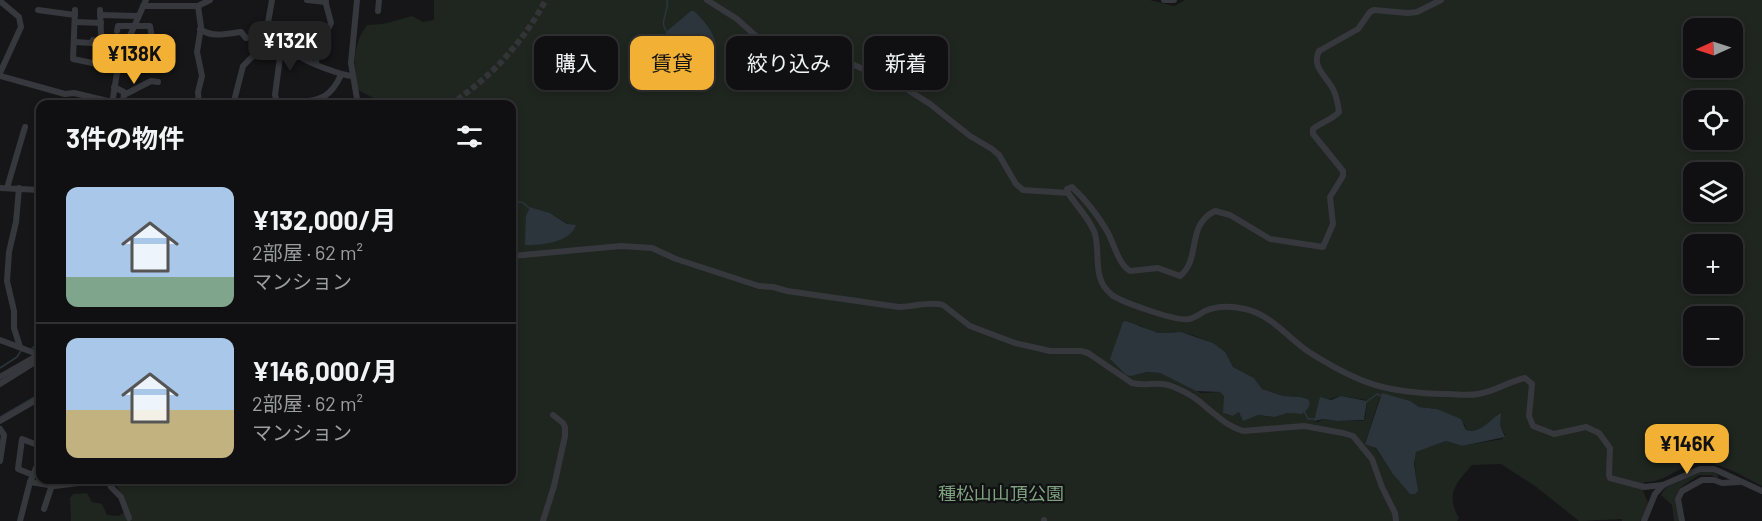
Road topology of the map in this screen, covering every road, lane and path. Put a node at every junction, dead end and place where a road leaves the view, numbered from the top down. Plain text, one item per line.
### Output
1 (210, 0) edge
2 (272, 0) edge
3 (308, 0) edge
4 (357, 0) edge
5 (379, 0) edge
6 (707, 0) edge
7 (1164, 0) edge
8 (1174, 0) edge
9 (1441, 0) edge
10 (0, 1) edge
11 (325, 1) edge
12 (145, 3) edge
13 (198, 6) junction
14 (38, 10) dead end
15 (378, 11) dead end
16 (75, 16) junction
17 (138, 16) junction
18 (100, 23) junction
19 (133, 27) junction
20 (200, 29) junction
21 (117, 31) dead end
22 (101, 34) dead end
23 (266, 37) junction
24 (93, 40) dead end
25 (74, 42) junction
26 (282, 42) junction
27 (141, 55) dead end
28 (316, 63) junction
29 (117, 68) junction
30 (0, 74) edge
31 (341, 75) junction
32 (352, 76) junction
33 (158, 82) dead end
34 (114, 87) junction
35 (124, 95) junction
36 (101, 100) edge
37 (112, 100) edge
38 (124, 100) edge
39 (199, 100) edge
40 (234, 100) edge
41 (277, 100) edge
42 (316, 100) edge
43 (357, 100) edge
44 (26, 127) dead end
45 (3, 188) edge
46 (20, 188) junction
47 (36, 189) edge
48 (1068, 193) junction
49 (516, 256) edge
50 (0, 340) edge
51 (20, 347) junction
52 (36, 354) edge
53 (36, 358) edge
54 (36, 359) edge
55 (0, 377) edge
56 (0, 384) edge
57 (36, 400) edge
58 (553, 415) dead end
59 (0, 421) edge
60 (0, 429) edge
61 (36, 444) edge
62 (0, 456) edge
63 (36, 468) edge
64 (32, 478) junction
65 (36, 479) edge
66 (1742, 482) junction
67 (49, 484) edge
68 (65, 484) edge
69 (110, 484) edge
70 (52, 485) junction
71 (1663, 485) junction
72 (1644, 487) junction
73 (1762, 491) edge
74 (1651, 504) junction
75 (44, 509) dead end
76 (129, 518) dead end
77 (20, 521) edge
78 (543, 521) edge
79 (1396, 521) edge
80 (1644, 521) edge
81 (1682, 521) edge

1 - 13 street
2 - 23 street
3 - 11 street
4 - 32 street
5 - 15 street
6 - 48 street
7 - 8 street
9 - 48 street
10 - 30 street
11 - 28 street
12 - 13 street
12 - 17 street
13 - 20 street
14 - 16 street
16 - 18 street
16 - 25 street
17 - 18 street
17 - 19 street
18 - 22 street
19 - 21 street
19 - 27 street
19 - 29 street
20 - 23 street
20 - 39 street
23 - 26 street
23 - 40 street
24 - 25 street
25 - 29 street
26 - 28 street
26 - 41 street
28 - 31 street
29 - 34 street
30 - 36 street
31 - 32 street
31 - 42 street
32 - 43 street
33 - 35 street
34 - 35 street
34 - 37 street
35 - 38 street
44 - 45 street
45 - 46 street
46 - 47 street
46 - 51 street
48 - 72 street
49 - 79 street
50 - 51 street
51 - 52 street
53 - 55 street
54 - 56 street
57 - 59 street
58 - 78 street
60 - 62 street
61 - 64 street
63 - 64 street
64 - 65 street
64 - 77 street
66 - 71 street
66 - 73 street
66 - 81 street
67 - 70 street
68 - 70 street
69 - 76 street
70 - 75 street
71 - 72 street
71 - 74 street
72 - 74 street
74 - 80 street

